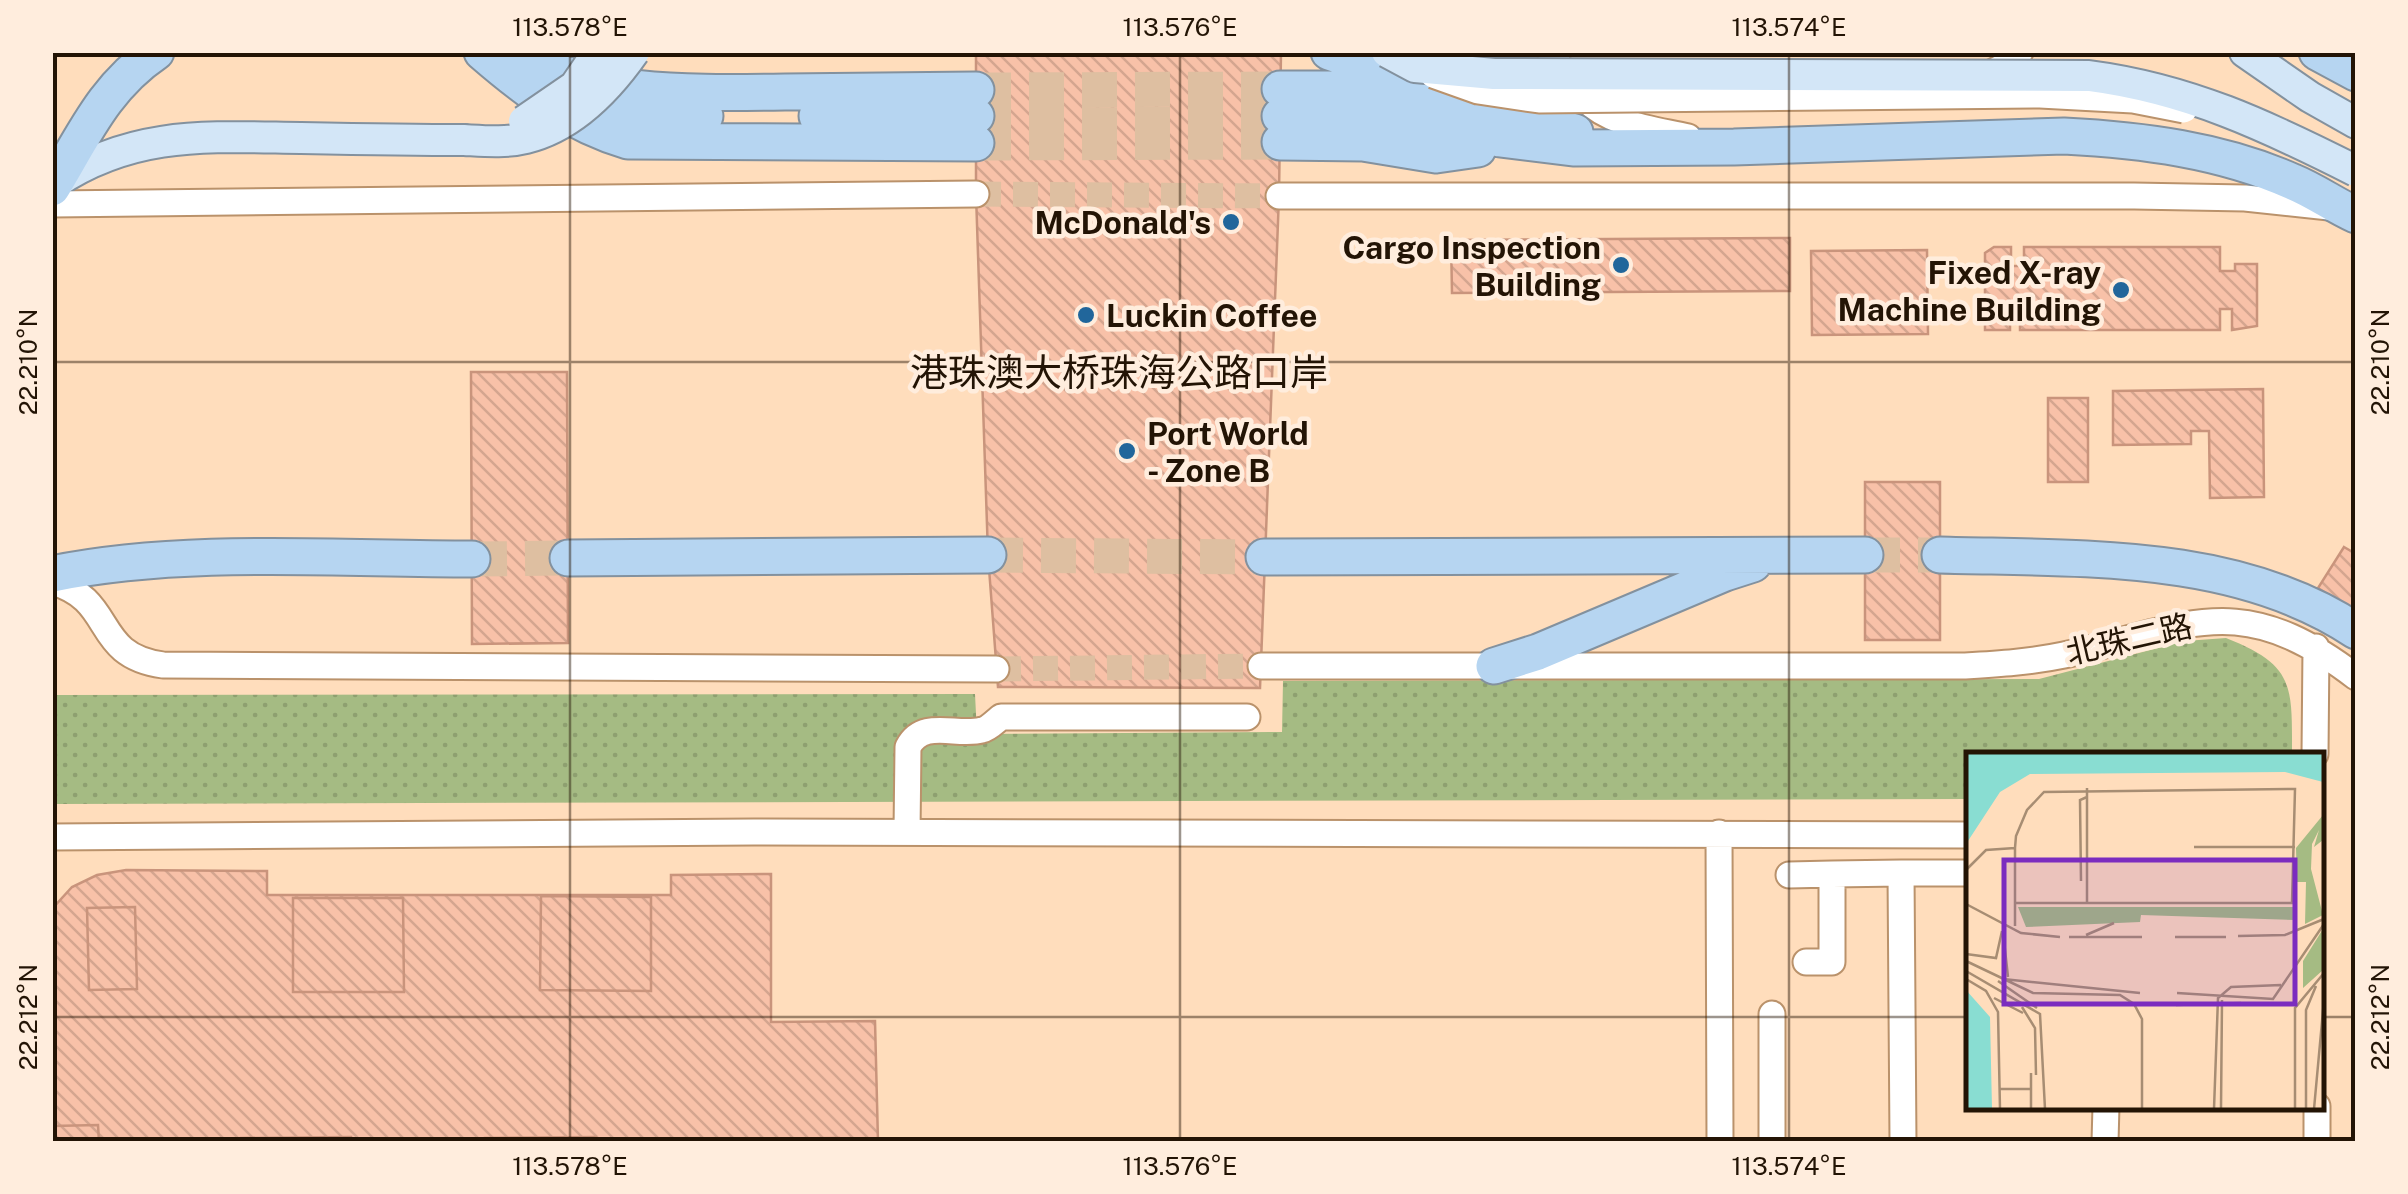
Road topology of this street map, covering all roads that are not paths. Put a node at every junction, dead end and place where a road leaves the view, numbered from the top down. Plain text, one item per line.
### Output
1 (156, 52) edge
2 (482, 52) edge
3 (598, 52) edge
4 (634, 52) edge
5 (1329, 52) edge
6 (1387, 52) edge
7 (1458, 52) edge
8 (1550, 52) edge
9 (1604, 52) edge
10 (2020, 52) edge
11 (2228, 52) edge
12 (2245, 52) edge
13 (2317, 52) edge
14 (523, 60) edge
15 (1409, 60) edge
16 (2356, 73) edge
17 (1928, 94) junction
18 (1499, 101) junction
19 (2356, 122) edge
20 (1651, 129) junction
21 (2356, 135) edge
22 (464, 140) junction
23 (1577, 140) junction
24 (1734, 146) junction
25 (2298, 168) junction
26 (2356, 172) edge
27 (53, 186) edge
28 (976, 194) tunnel mouth
29 (1279, 196) tunnel mouth
30 (2353, 200) edge
31 (988, 555) tunnel mouth
32 (1792, 555) junction
33 (1865, 555) tunnel mouth
34 (1940, 555) tunnel mouth
35 (1264, 556) tunnel mouth
36 (472, 558) tunnel mouth
37 (568, 558) tunnel mouth
38 (52, 574) edge
39 (52, 582) edge
40 (2356, 631) edge
41 (2316, 647) junction
42 (1260, 666) tunnel mouth
43 (1494, 666) junction
44 (996, 668) tunnel mouth
45 (2356, 676) edge
46 (1247, 717) dead end
47 (2316, 752) edge
48 (906, 832) junction
49 (1719, 832) junction
50 (1966, 835) edge
51 (52, 837) edge
52 (1966, 873) edge
53 (1832, 874) junction
54 (1901, 874) junction
55 (1788, 875) dead end
56 (1806, 962) dead end
57 (1772, 1014) dead end
58 (2106, 1109) edge
59 (2317, 1109) edge
60 (1720, 1142) edge
61 (1772, 1142) edge
62 (1903, 1142) edge
63 (2106, 1142) edge
64 (2317, 1142) edge

1 - 27 highway
2 - 14 highway
3 - 22 main road, bridge
4 - 22 main road, bridge
5 - 23 highway
6 - 15 main road, bridge
7 - 18 street
8 - 20 street
9 - 20 street
10 - 17 street
11 - 21 street
12 - 19 main road
13 - 16 highway
15 - 17 street, bridge
15 - 18 highway
15 - 26 main road, bridge
17 - 25 street, bridge
18 - 23 highway
20 - 24 street
22 - 27 main road
23 - 23 highway
23 - 24 highway
24 - 25 highway
25 - 30 highway
27 - 28 street
29 - 30 street
31 - 37 highway
32 - 33 highway
32 - 35 highway
32 - 43 highway
34 - 40 highway
36 - 38 highway
39 - 44 street
41 - 43 street, 北珠二路
41 - 45 street, 北珠二路
41 - 47 street
42 - 43 street, 北珠二路
46 - 48 street
48 - 49 street
48 - 51 street
49 - 50 street
49 - 60 street
52 - 54 street
53 - 54 street
53 - 55 street
53 - 56 street
54 - 62 street
57 - 61 street
58 - 63 street
59 - 64 street

